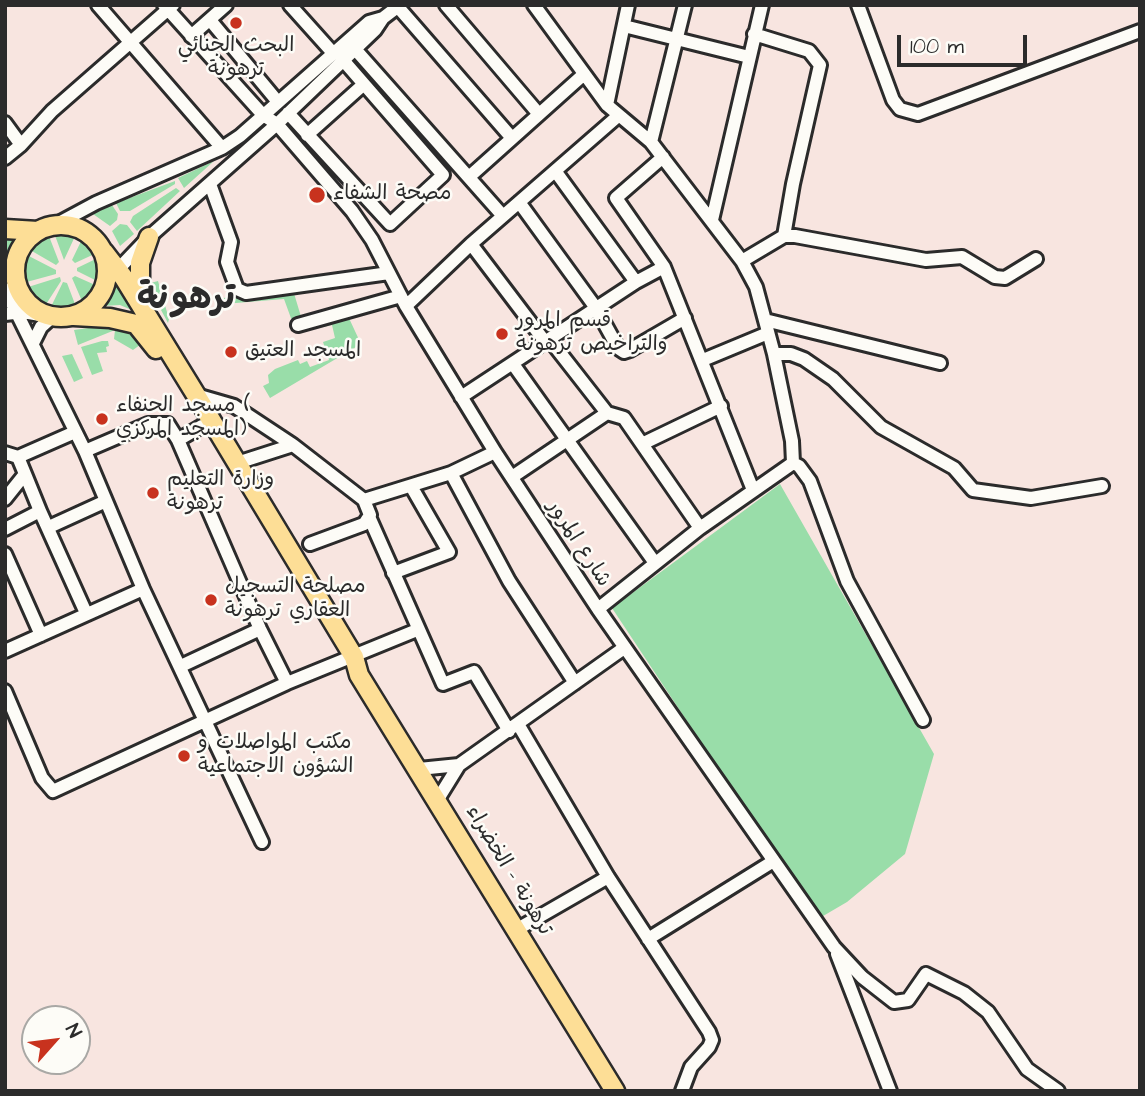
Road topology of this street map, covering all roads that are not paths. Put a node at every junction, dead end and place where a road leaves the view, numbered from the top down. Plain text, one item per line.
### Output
1 (97, 5) edge
2 (226, 5) edge
3 (290, 5) edge
4 (446, 5) edge
5 (534, 5) edge
6 (628, 5) edge
7 (685, 5) edge
8 (762, 5) edge
9 (858, 5) edge
10 (399, 6) edge
11 (168, 7) edge
12 (383, 18) junction
13 (210, 20) junction
14 (624, 26) junction
15 (1140, 31) edge
16 (754, 34) junction
17 (191, 36) junction
18 (678, 40) junction
19 (130, 45) junction
20 (355, 49) junction
21 (338, 57) junction
22 (749, 57) junction
23 (583, 75) junction
24 (364, 84) junction
25 (278, 102) junction
26 (607, 105) junction
27 (288, 113) junction
28 (538, 113) junction
29 (263, 116) junction
30 (618, 116) junction
31 (5, 123) edge
32 (277, 124) junction
33 (307, 135) junction
34 (511, 137) junction
35 (651, 142) junction
36 (21, 145) junction
37 (222, 148) junction
38 (663, 157) junction
39 (5, 158) edge
40 (556, 172) junction
41 (469, 177) junction
42 (210, 184) junction
43 (519, 202) junction
44 (503, 216) junction
45 (712, 220) junction
46 (46, 228) junction
47 (5, 229) edge
48 (784, 236) junction
49 (149, 237) junction
50 (471, 243) junction
51 (1036, 260) dead end
52 (742, 261) junction
53 (663, 267) junction
54 (389, 273) junction
55 (112, 274) junction
56 (636, 282) junction
57 (403, 301) junction
58 (20, 302) edge
59 (141, 304) junction
60 (596, 308) junction
61 (74, 316) junction
62 (685, 318) junction
63 (298, 325) dead end
64 (767, 326) junction
65 (33, 342) junction
66 (548, 342) junction
67 (775, 354) junction
68 (703, 360) junction
69 (940, 363) dead end
70 (513, 364) junction
71 (196, 395) junction
72 (461, 397) junction
73 (721, 406) junction
74 (607, 413) junction
75 (202, 426) junction
76 (75, 432) junction
77 (568, 439) junction
78 (178, 440) junction
79 (644, 443) junction
80 (293, 444) junction
81 (85, 451) junction
82 (495, 452) junction
83 (12, 455) edge
84 (237, 463) junction
85 (793, 463) junction
86 (451, 473) junction
87 (25, 474) junction
88 (512, 477) junction
89 (411, 486) junction
90 (1102, 486) dead end
91 (753, 490) junction
92 (5, 499) edge
93 (364, 500) junction
94 (106, 501) junction
95 (40, 510) junction
96 (370, 519) junction
97 (49, 527) junction
98 (700, 528) junction
99 (5, 529) edge
100 (310, 544) dead end
101 (5, 554) edge
102 (656, 563) junction
103 (393, 573) junction
104 (142, 589) junction
105 (597, 609) junction
106 (86, 613) junction
107 (260, 629) junction
108 (417, 630) junction
109 (41, 635) junction
110 (624, 648) junction
111 (5, 651) edge
112 (348, 659) junction
113 (181, 666) junction
114 (287, 683) junction
115 (575, 683) junction
116 (5, 691) edge
117 (923, 720) dead end
118 (206, 721) junction
119 (514, 727) junction
120 (459, 765) junction
121 (419, 769) junction
122 (438, 799) junction
123 (262, 842) dead end
124 (772, 862) junction
125 (608, 877) junction
126 (516, 930) junction
127 (648, 939) junction
128 (834, 947) junction
129 (615, 1091) edge
130 (682, 1091) edge
131 (890, 1091) edge
132 (1058, 1091) edge

1 - 19 street
2 - 13 street
3 - 21 street
4 - 28 street
5 - 23 street
6 - 14 street
7 - 18 street
8 - 16 street
9 - 15 street
10 - 12 street
10 - 34 street
11 - 17 street, شارع المرور
11 - 19 street
12 - 20 street
12 - 21 street
13 - 17 street
13 - 25 street
14 - 18 street
14 - 26 street
16 - 22 street
16 - 48 street
17 - 29 street, شارع المرور
18 - 22 street
18 - 35 street
19 - 36 street
19 - 37 street
20 - 21 street
20 - 41 street
21 - 24 street
21 - 25 street
21 - 27 street
22 - 45 street
23 - 26 street
23 - 28 street
24 - 33 street
24 - 33 street
25 - 29 street
26 - 30 street
27 - 32 street
27 - 33 street
28 - 34 street
29 - 32 street, شارع المرور
29 - 37 street
30 - 35 street
30 - 40 street
31 - 36 street
32 - 42 street
32 - 54 street, شارع المرور
34 - 41 street
35 - 38 street
36 - 39 street
37 - 46 street
38 - 45 street
38 - 53 street
40 - 43 street
40 - 56 street
41 - 44 street
42 - 49 street
42 - 54 street
43 - 44 street
43 - 60 street
44 - 50 street
45 - 52 street
46 - 47 highway
46 - 55 highway
46 - 58 highway
48 - 51 street
48 - 52 street
49 - 55 street
49 - 59 highway
50 - 57 street
50 - 66 street
52 - 64 street
53 - 56 street
53 - 62 street
54 - 57 street, شارع المرور
55 - 59 highway
55 - 61 highway
56 - 60 street
57 - 63 street
57 - 72 street, شارع المرور
58 - 61 highway
58 - 65 street
58 - 65 street
59 - 71 highway
60 - 62 street
60 - 66 street
61 - 75 highway
62 - 68 street
64 - 67 street
64 - 68 street
64 - 69 street
65 - 76 street
66 - 70 street
66 - 74 street
67 - 85 street
67 - 90 street
68 - 73 street
70 - 72 street
70 - 77 street
71 - 80 street
71 - 84 highway
72 - 82 street, شارع المرور
73 - 79 street
73 - 91 street
74 - 77 street
74 - 79 street
75 - 78 street
75 - 112 highway
76 - 81 street
76 - 83 street
77 - 88 street
77 - 102 street
78 - 81 street
78 - 107 street
79 - 98 street
80 - 84 street
80 - 93 street
81 - 94 street
82 - 86 street
82 - 88 street, شارع المرور
83 - 87 street
84 - 112 highway
85 - 91 street
85 - 117 street
86 - 89 street
86 - 115 street
87 - 92 street
87 - 95 street
88 - 105 street, شارع المرور
89 - 93 street
89 - 103 street
91 - 98 street
93 - 96 street
94 - 97 street
94 - 104 street
95 - 97 street
95 - 99 street
96 - 100 street
96 - 103 street
97 - 106 street
98 - 102 street
101 - 109 street
102 - 105 street
103 - 108 street
104 - 106 street
104 - 113 street
105 - 110 street, شارع المرور
106 - 109 street
107 - 113 street
107 - 114 street
108 - 112 street
108 - 119 street
109 - 111 street
110 - 115 street
110 - 124 street, شارع المرور
112 - 114 street
112 - 121 highway, ترهونة - الخضراء
113 - 118 street
114 - 118 street
115 - 119 street
116 - 118 street
118 - 123 street
119 - 120 street
119 - 125 street
120 - 121 street
120 - 122 street
121 - 122 highway, ترهونة - الخضراء
122 - 126 highway, ترهونة - الخضراء
124 - 127 street
124 - 128 street, شارع المرور
125 - 126 street
125 - 127 street
126 - 129 highway, ترهونة - الخضراء
127 - 130 street
128 - 131 street
128 - 132 street, شارع المرور

